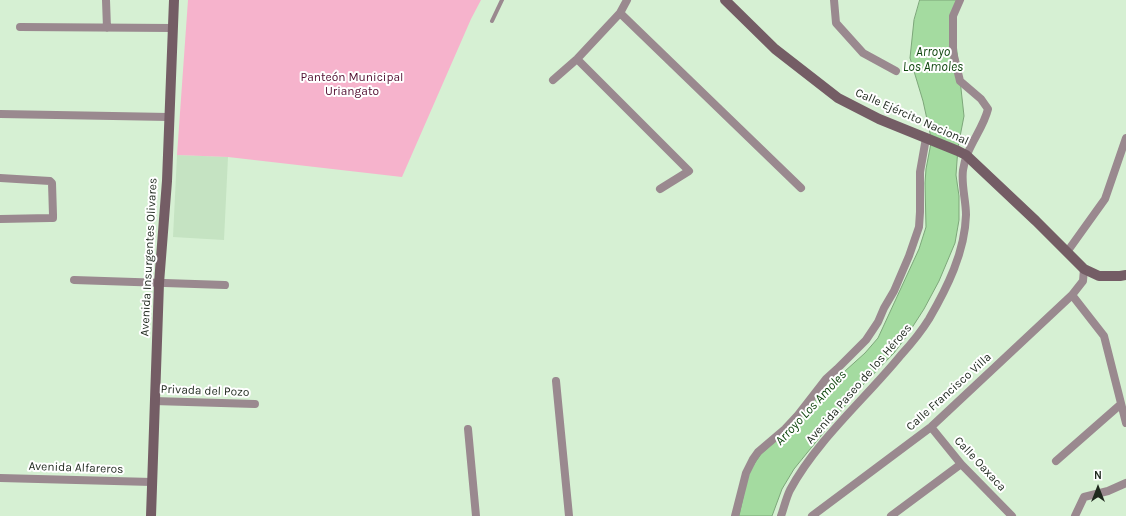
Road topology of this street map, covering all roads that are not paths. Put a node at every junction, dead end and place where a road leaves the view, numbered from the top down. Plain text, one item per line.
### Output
1 (106, 0) edge
2 (174, 0) edge
3 (502, 0) edge
4 (626, 0) edge
5 (725, 0) edge
6 (834, 0) edge
7 (960, 0) edge
8 (620, 13) junction
9 (492, 21) dead end
10 (20, 27) dead end
11 (107, 28) junction
12 (172, 28) junction
13 (577, 59) junction
14 (896, 71) dead end
15 (553, 80) dead end
16 (0, 114) edge
17 (169, 117) junction
18 (1126, 138) edge
19 (928, 139) junction
20 (962, 153) junction
21 (0, 178) edge
22 (801, 188) dead end
23 (660, 189) dead end
24 (0, 218) edge
25 (1067, 252) junction
26 (1084, 269) junction
27 (1126, 275) edge
28 (74, 280) dead end
29 (159, 283) junction
30 (225, 284) dead end
31 (1072, 296) junction
32 (556, 381) dead end
33 (154, 401) junction
34 (255, 404) dead end
35 (1121, 404) junction
36 (1126, 423) edge
37 (931, 427) junction
38 (468, 429) dead end
39 (1056, 461) dead end
40 (961, 464) junction
41 (0, 478) edge
42 (152, 482) junction
43 (1126, 483) edge
44 (151, 516) edge
45 (476, 516) edge
46 (569, 516) edge
47 (735, 516) edge
48 (781, 516) edge
49 (812, 516) edge
50 (891, 516) edge
51 (1012, 516) edge
52 (1075, 516) edge

1 - 11 street
2 - 12 street, Avenida Insurgentes Olivares
3 - 9 lane
4 - 8 street
5 - 19 street, Calle Ejército Nacional
6 - 14 street
7 - 20 street, Avenida Paseo de los Héroes
8 - 13 street
8 - 22 street
10 - 11 street
11 - 12 street
12 - 17 street, Avenida Insurgentes Olivares
13 - 15 street
13 - 23 street
16 - 17 street
17 - 29 street, Avenida Insurgentes Olivares
18 - 25 street
19 - 20 street, Calle Ejército Nacional
19 - 47 street, Avenida Paseo de los Héroes
20 - 25 street, Calle Ejército Nacional
20 - 48 street, Avenida Paseo de los Héroes
21 - 24 street
25 - 26 street, Calle Ejército Nacional
26 - 27 street, Calle Ejército Nacional
26 - 31 street, Calle Francisco Villa
28 - 29 street
29 - 30 street
29 - 33 street, Avenida Insurgentes Olivares
31 - 35 street
31 - 37 street, Calle Francisco Villa
32 - 46 street
33 - 34 street, Privada del Pozo
33 - 42 street, Avenida Insurgentes Olivares
35 - 36 street
35 - 39 street
37 - 40 street, Calle Oaxaca
37 - 49 street, Calle Francisco Villa
38 - 45 street
40 - 50 street
40 - 51 street, Calle Oaxaca
41 - 42 street, Avenida Alfareros
42 - 44 street, Avenida Insurgentes Olivares
43 - 52 street

